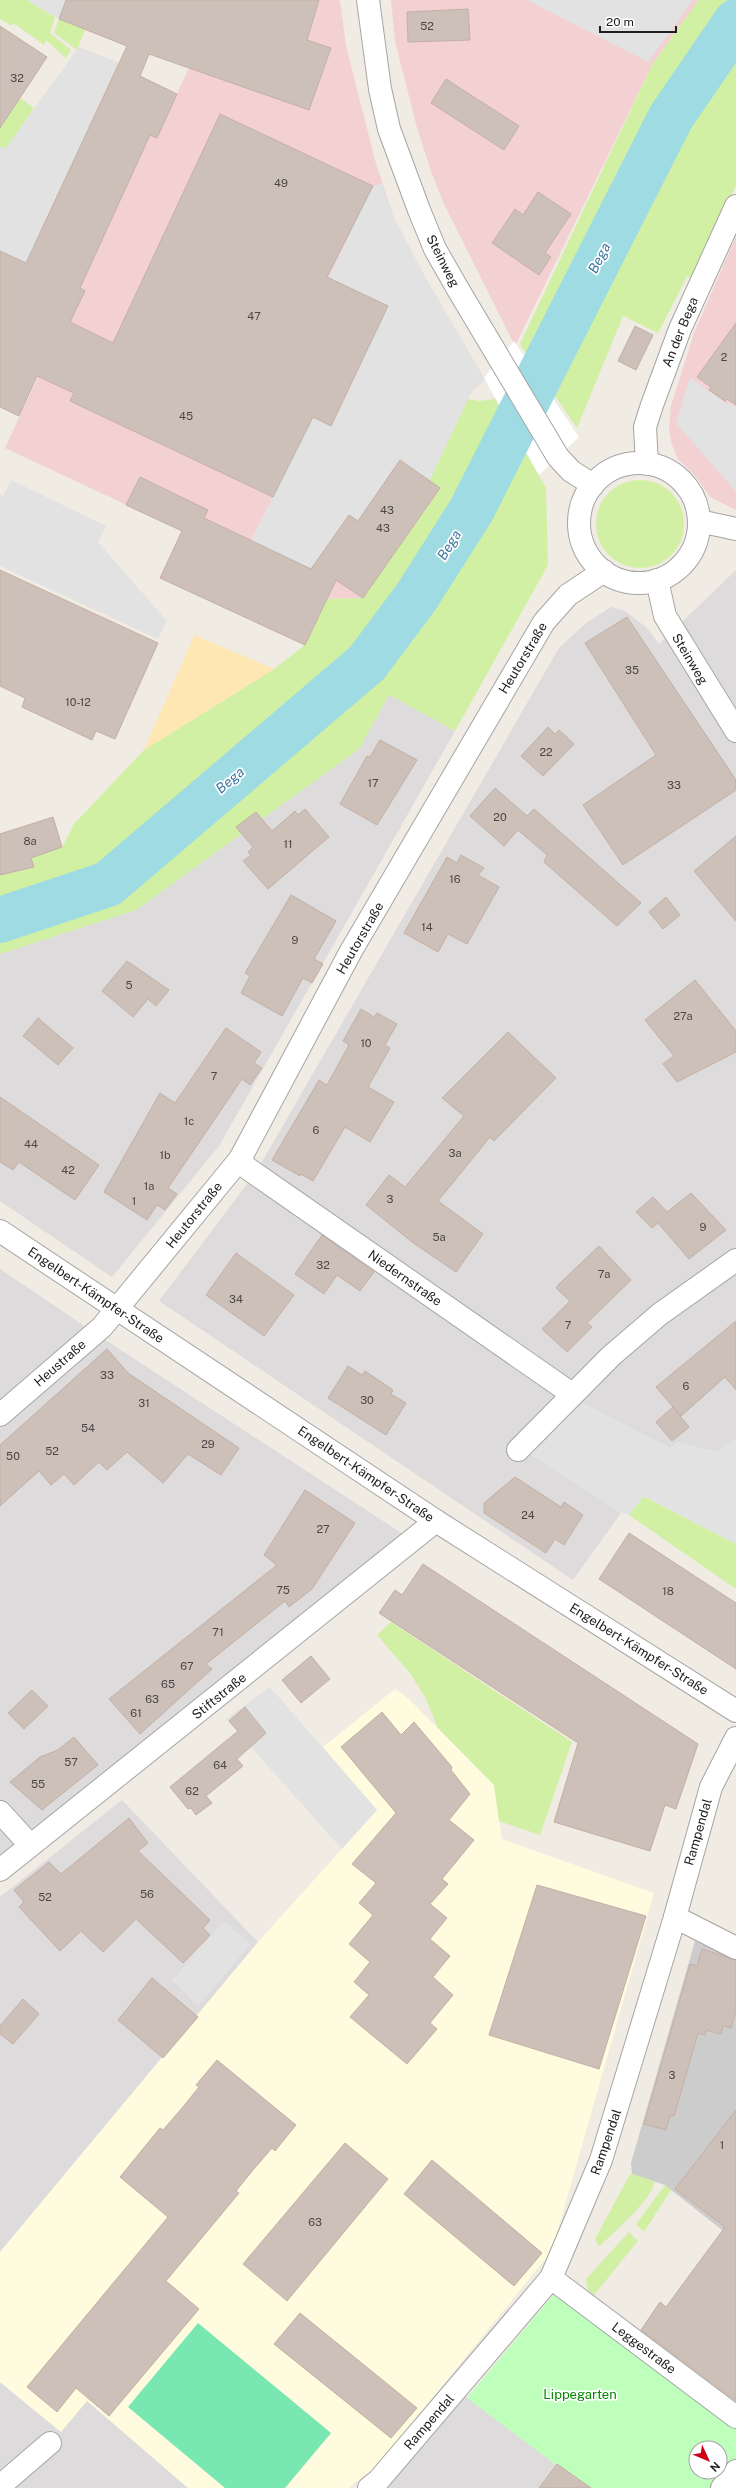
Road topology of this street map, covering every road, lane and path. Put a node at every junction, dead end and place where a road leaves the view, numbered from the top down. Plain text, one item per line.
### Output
1 (368, 0) edge
2 (736, 206) edge
3 (647, 464) junction
4 (593, 485) junction
5 (699, 521) junction
6 (736, 528) edge
7 (604, 571) junction
8 (657, 580) junction
9 (736, 732) edge
10 (240, 1159) junction
11 (0, 1230) edge
12 (736, 1260) edge
13 (118, 1309) junction
14 (572, 1394) junction
15 (0, 1414) edge
16 (518, 1450) dead end
17 (436, 1521) junction
18 (736, 1711) edge
19 (736, 1738) edge
20 (0, 1812) edge
21 (30, 1845) junction
22 (0, 1870) edge
23 (675, 1917) junction
24 (736, 1948) edge
25 (551, 2278) junction
26 (736, 2417) edge
27 (50, 2443) dead end
28 (736, 2471) edge
29 (0, 2486) edge
30 (369, 2488) edge
31 (722, 2488) edge

1 - 4 street, Steinweg
2 - 3 street, An der Bega
3 - 4 street
3 - 5 street
4 - 7 street
5 - 6 street
5 - 8 street
7 - 8 street
7 - 10 street, Heutorstraße
8 - 9 street, Steinweg
10 - 13 street, Heutorstraße
10 - 14 street, Niedernstraße
11 - 13 street, Engelbert-Kämpfer-Straße
12 - 14 street
13 - 15 street, Heustraße
13 - 17 street, Engelbert-Kämpfer-Straße
14 - 16 street
17 - 18 street, Engelbert-Kämpfer-Straße
17 - 21 street, Stiftstraße
19 - 23 street, Rampendal
20 - 21 street
21 - 22 street, Stiftstraße
23 - 24 street
23 - 25 street, Rampendal
25 - 26 street, Leggestraße
25 - 30 street, Rampendal
27 - 29 street
28 - 31 street

